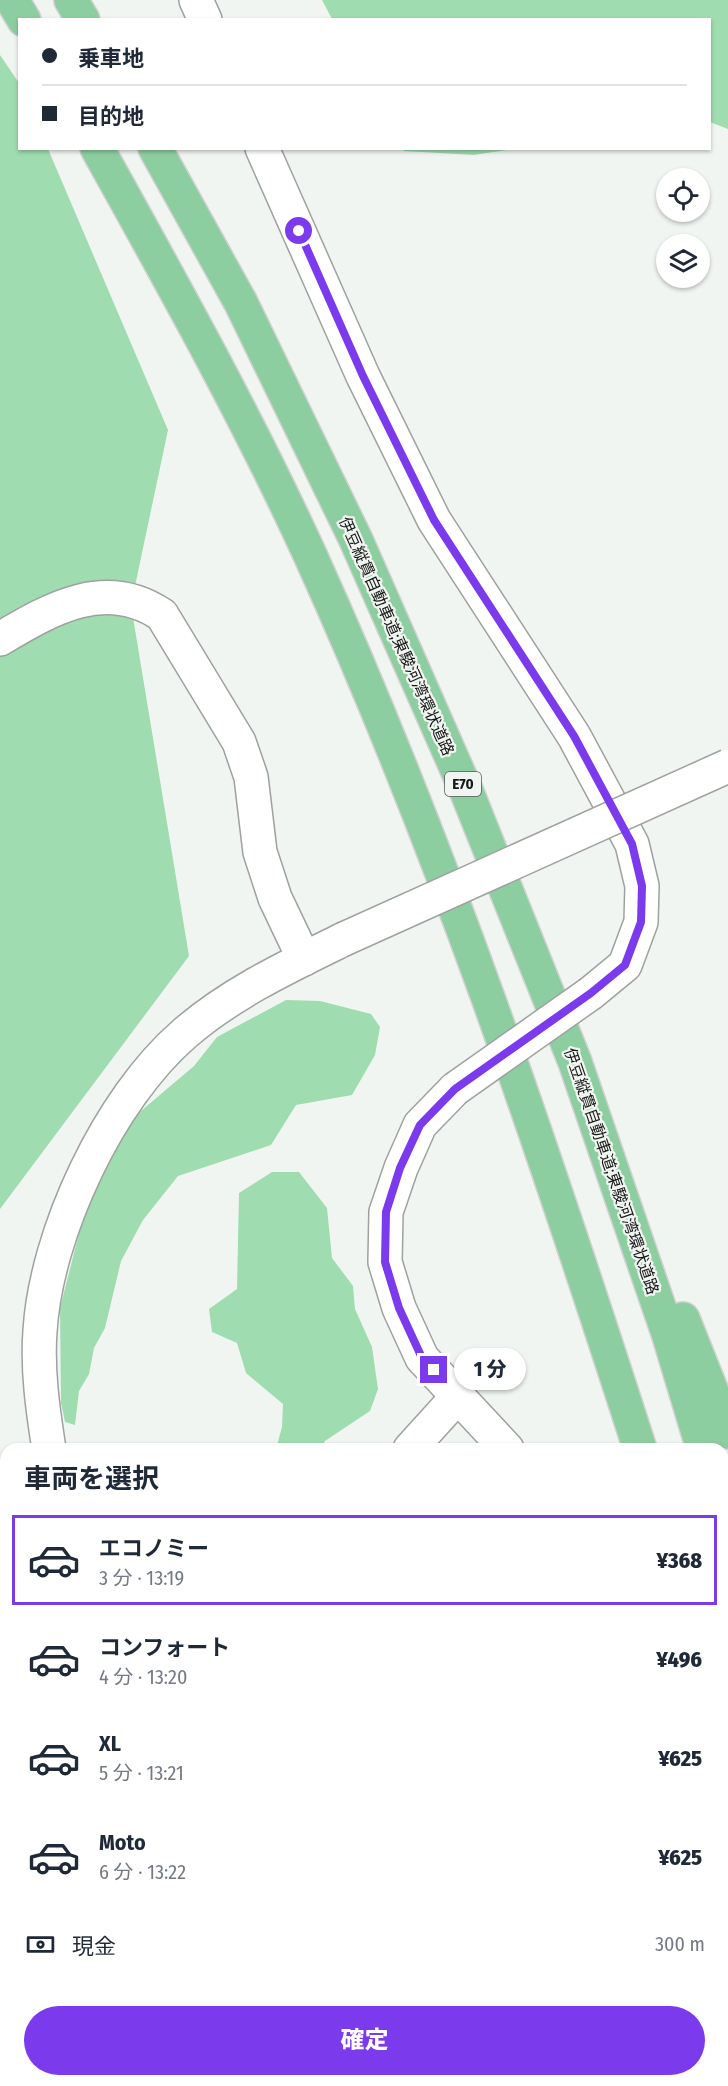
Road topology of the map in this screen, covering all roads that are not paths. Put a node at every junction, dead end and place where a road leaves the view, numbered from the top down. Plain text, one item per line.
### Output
1 (12, 0) edge
2 (196, 0) edge
3 (23, 18) edge
4 (204, 18) edge
5 (98, 150) edge
6 (156, 150) edge
7 (263, 150) edge
8 (0, 639) edge
9 (728, 766) edge
10 (304, 959) junction
11 (575, 1062) junction
12 (578, 1256) junction
13 (458, 1396) junction
14 (728, 1432) edge
15 (48, 1443) edge
16 (415, 1443) edge
17 (501, 1443) edge
18 (621, 1443) edge
19 (638, 1443) edge
20 (701, 1443) edge

1 - 3 highway
2 - 4 street
5 - 12 highway
6 - 11 highway, 伊豆縦貫自動車道;東駿河湾環状道路 / E70
7 - 13 street, bridge
8 - 10 street
9 - 10 street, bridge
10 - 15 street
11 - 14 highway
11 - 20 highway, 伊豆縦貫自動車道;東駿河湾環状道路 / E70
12 - 18 highway
12 - 19 highway
13 - 16 street
13 - 17 street

